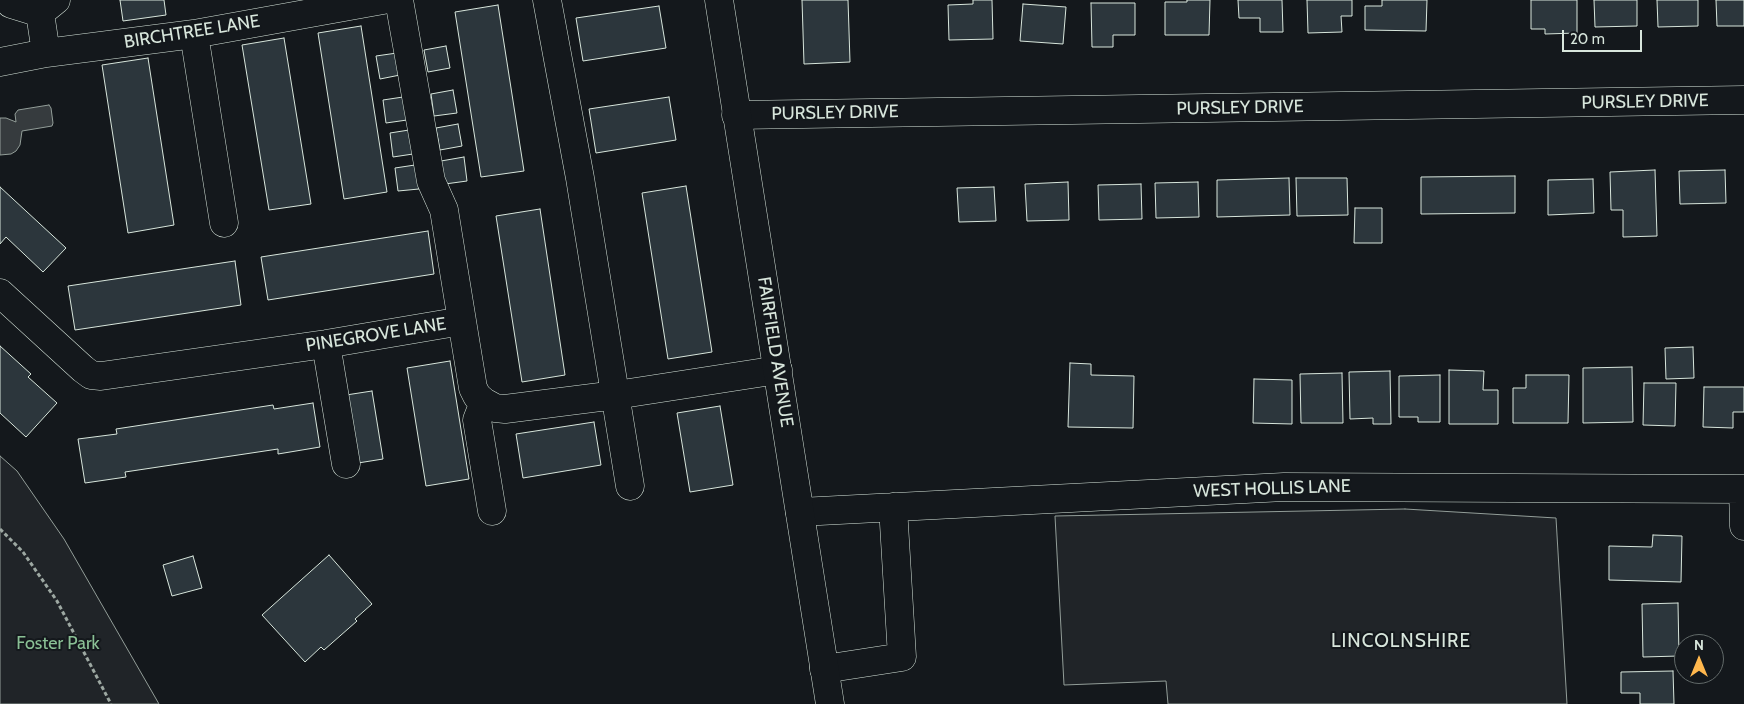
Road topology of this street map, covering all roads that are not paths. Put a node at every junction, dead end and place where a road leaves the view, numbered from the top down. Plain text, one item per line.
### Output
1 (10, 0) edge
2 (383, 0) edge
3 (399, 0) edge
4 (546, 0) edge
5 (719, 0) edge
6 (345, 3) edge
7 (48, 7) edge
8 (194, 34) junction
9 (46, 53) junction
10 (0, 62) edge
11 (1744, 100) edge
12 (736, 115) junction
13 (224, 223) dead end
14 (0, 293) edge
15 (462, 321) junction
16 (326, 344) junction
17 (778, 370) junction
18 (616, 395) junction
19 (484, 402) junction
20 (346, 464) dead end
21 (630, 486) dead end
22 (1743, 489) edge
23 (893, 507) junction
24 (492, 511) dead end
25 (800, 512) junction
26 (1744, 526) edge
27 (824, 669) junction
28 (830, 704) edge

1 - 7 street
2 - 6 street, BIRCHTREE LANE
3 - 15 street
4 - 18 street
5 - 12 street, FAIRFIELD AVENUE
6 - 8 street, BIRCHTREE LANE
7 - 9 street
8 - 9 street, BIRCHTREE LANE
8 - 13 street
9 - 10 street, BIRCHTREE LANE
11 - 12 street, PURSLEY DRIVE
12 - 17 street, FAIRFIELD AVENUE
14 - 16 street, PINEGROVE LANE
15 - 16 street, PINEGROVE LANE
15 - 19 street, PINEGROVE LANE
16 - 20 street
17 - 18 street
17 - 25 street, FAIRFIELD AVENUE
18 - 19 street
18 - 21 street
19 - 24 street
22 - 23 street, WEST HOLLIS LANE
22 - 26 street
23 - 25 street, WEST HOLLIS LANE
23 - 27 street
25 - 27 street, FAIRFIELD AVENUE
27 - 28 street, FAIRFIELD AVENUE

